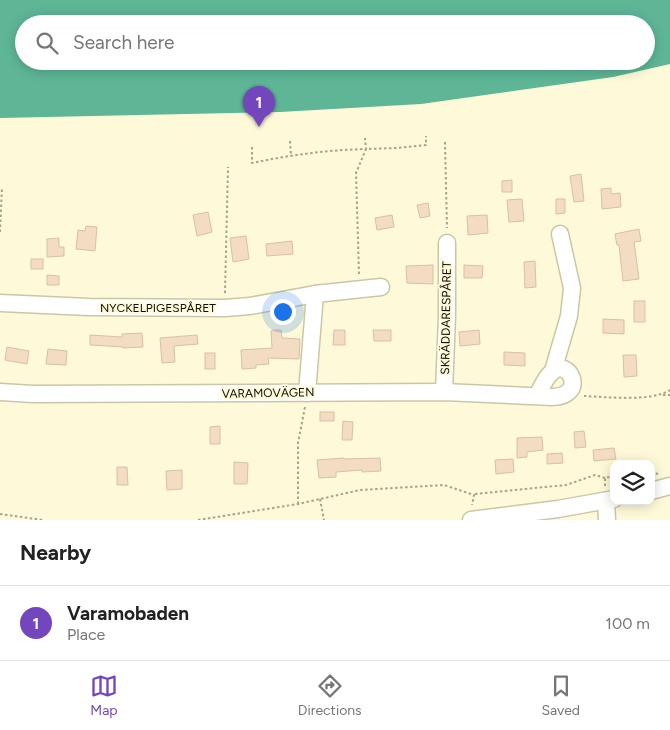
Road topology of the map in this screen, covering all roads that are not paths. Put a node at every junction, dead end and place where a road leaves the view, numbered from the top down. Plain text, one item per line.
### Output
1 (560, 234) dead end
2 (447, 243) road end
3 (381, 287) dead end
4 (315, 294) junction
5 (0, 303) edge
6 (553, 371) junction
7 (0, 392) edge
8 (444, 392) junction
9 (308, 393) junction
10 (537, 396) junction
11 (670, 486) edge
12 (655, 490) edge
13 (610, 500) edge
14 (471, 516) edge
15 (607, 520) edge

1 - 6 street
2 - 8 street, SKRÄDDARESPÅRET
3 - 4 street, NYCKELPIGESPÅRET
4 - 5 street, NYCKELPIGESPÅRET
4 - 9 street
6 - 10 street
6 - 10 street, VARAMOVÄGEN
7 - 9 street, VARAMOVÄGEN
8 - 9 street, VARAMOVÄGEN
8 - 10 street, VARAMOVÄGEN
11 - 12 street
13 - 14 street
13 - 15 street

